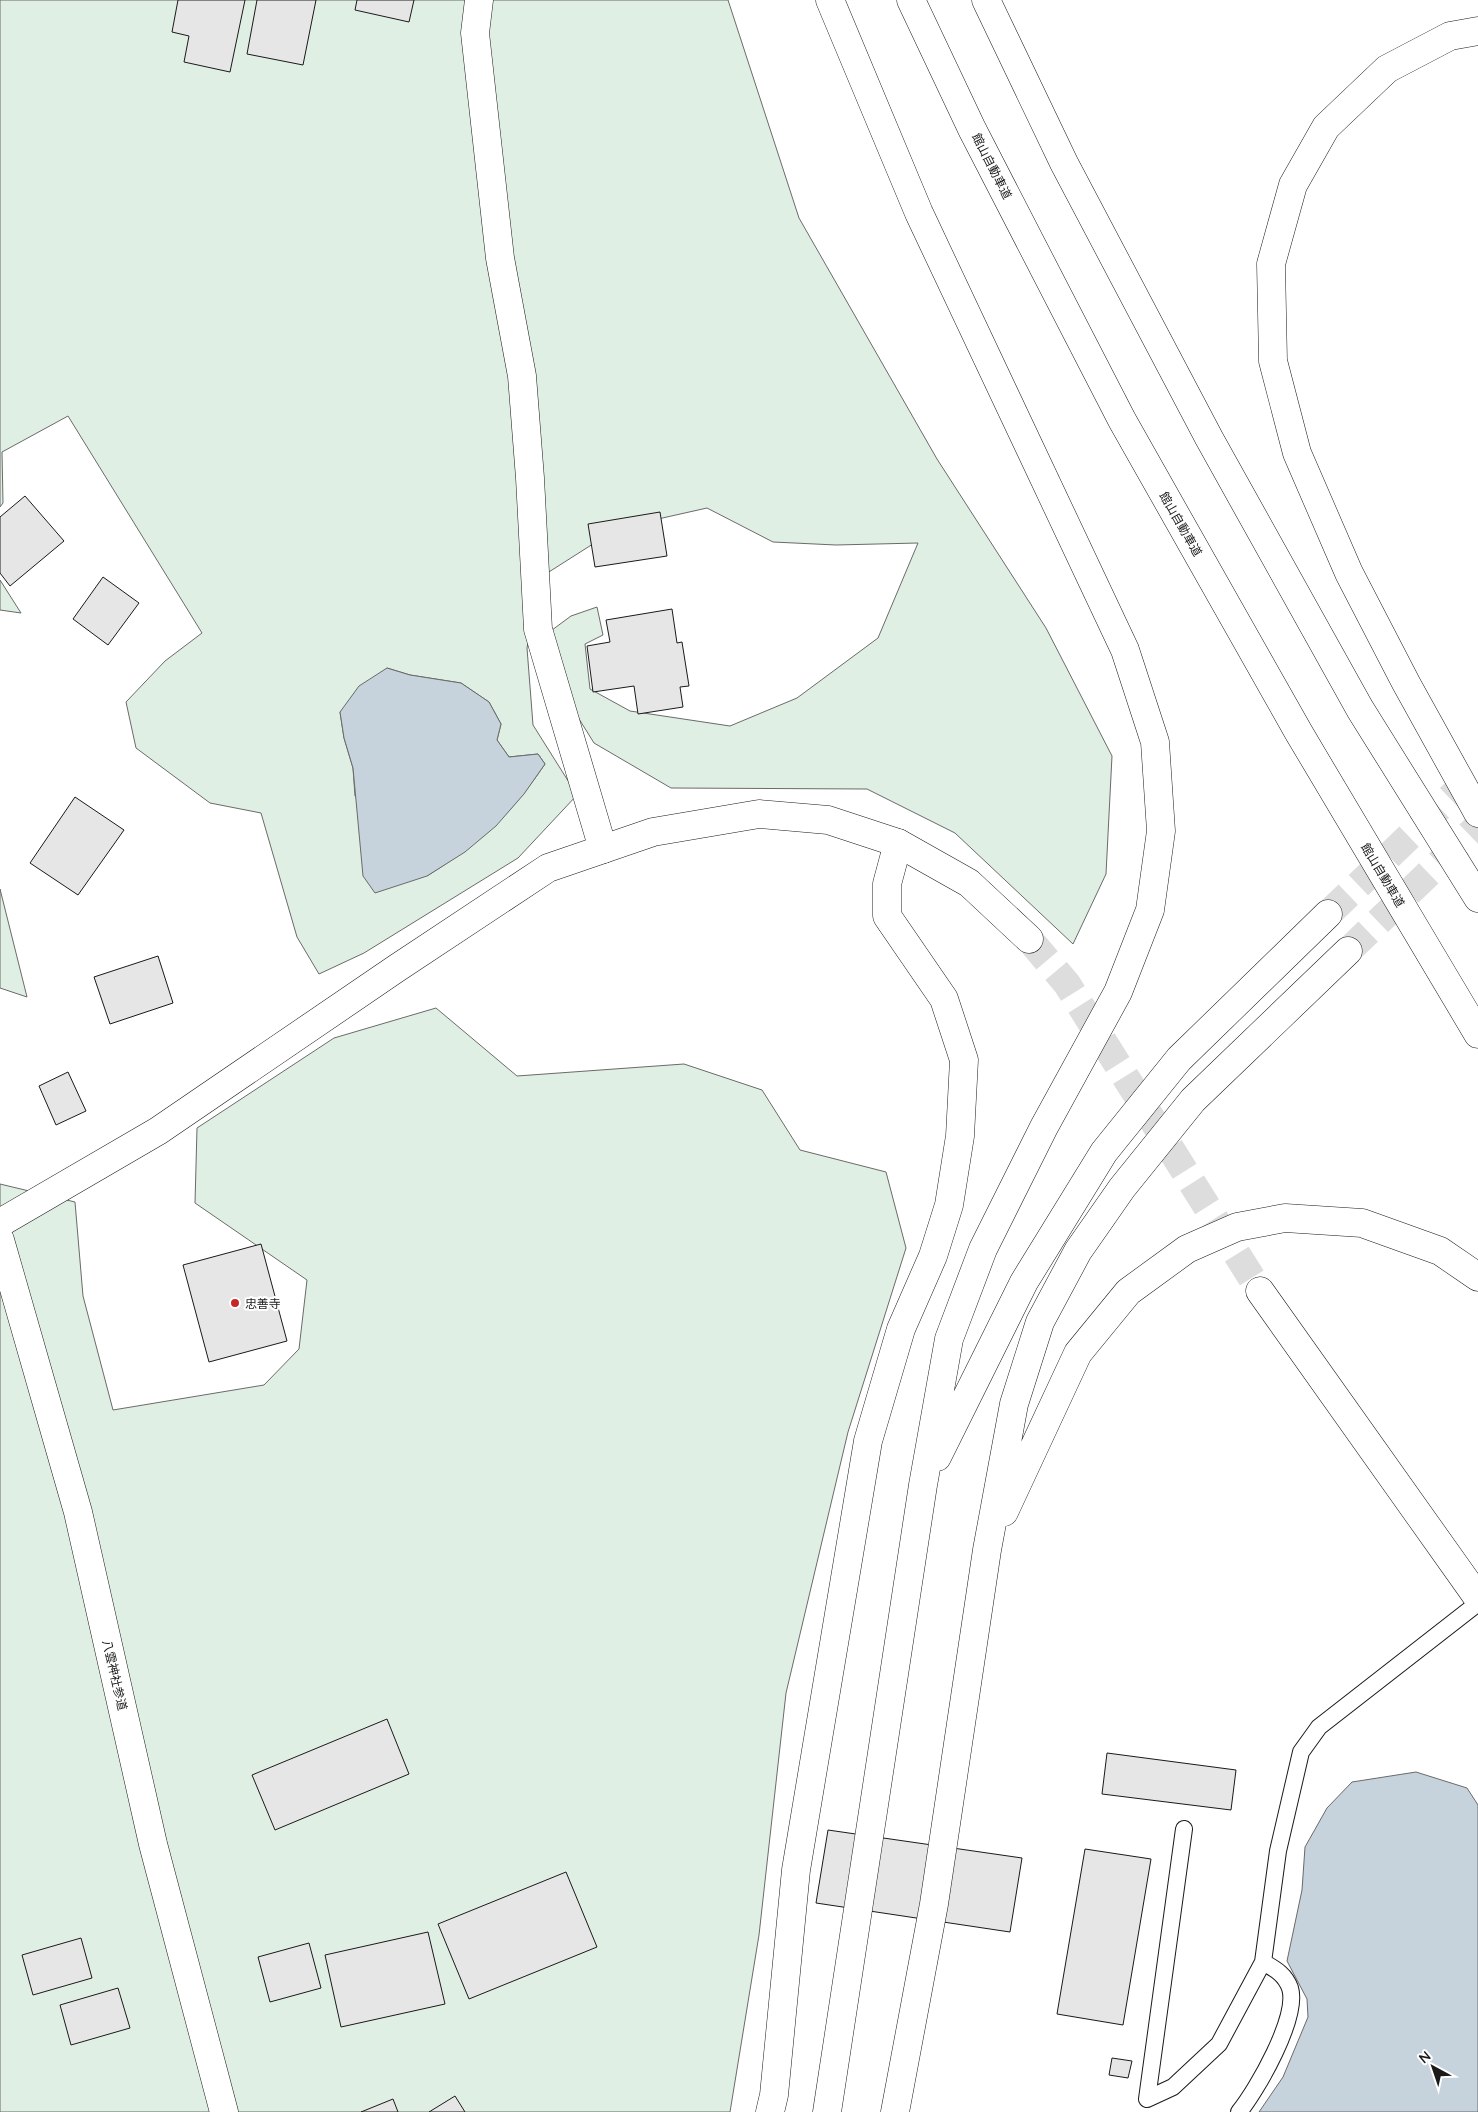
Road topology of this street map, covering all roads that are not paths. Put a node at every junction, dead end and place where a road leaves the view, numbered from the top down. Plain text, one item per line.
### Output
1 (478, 0) edge
2 (830, 0) edge
3 (910, 0) edge
4 (986, 0) edge
5 (1478, 30) edge
6 (1478, 813) edge
7 (898, 843) junction
8 (603, 849) junction
9 (1478, 898) edge
10 (1328, 914) tunnel mouth
11 (1029, 939) tunnel mouth
12 (1348, 951) tunnel mouth
13 (1478, 1034) edge
14 (0, 1223) edge
15 (0, 1240) edge
16 (1478, 1277) edge
17 (1260, 1291) tunnel mouth
18 (923, 1485) junction
19 (986, 1550) junction
20 (1478, 1598) edge
21 (1478, 1603) edge
22 (1184, 1830) dead end
23 (1263, 1962) junction
24 (224, 2112) edge
25 (770, 2112) edge
26 (826, 2112) edge
27 (895, 2112) edge
28 (1239, 2112) edge

1 - 8 main road
2 - 18 main road
3 - 13 main road, 館山自動車道
4 - 9 main road
5 - 6 main road
7 - 8 main road
7 - 11 main road
7 - 25 main road
8 - 14 main road
10 - 18 main road
12 - 19 main road
15 - 24 main road, 八雲神社参道
16 - 19 main road
17 - 20 main road
18 - 26 main road
19 - 27 main road
21 - 23 lane
22 - 23 lane
23 - 28 lane

